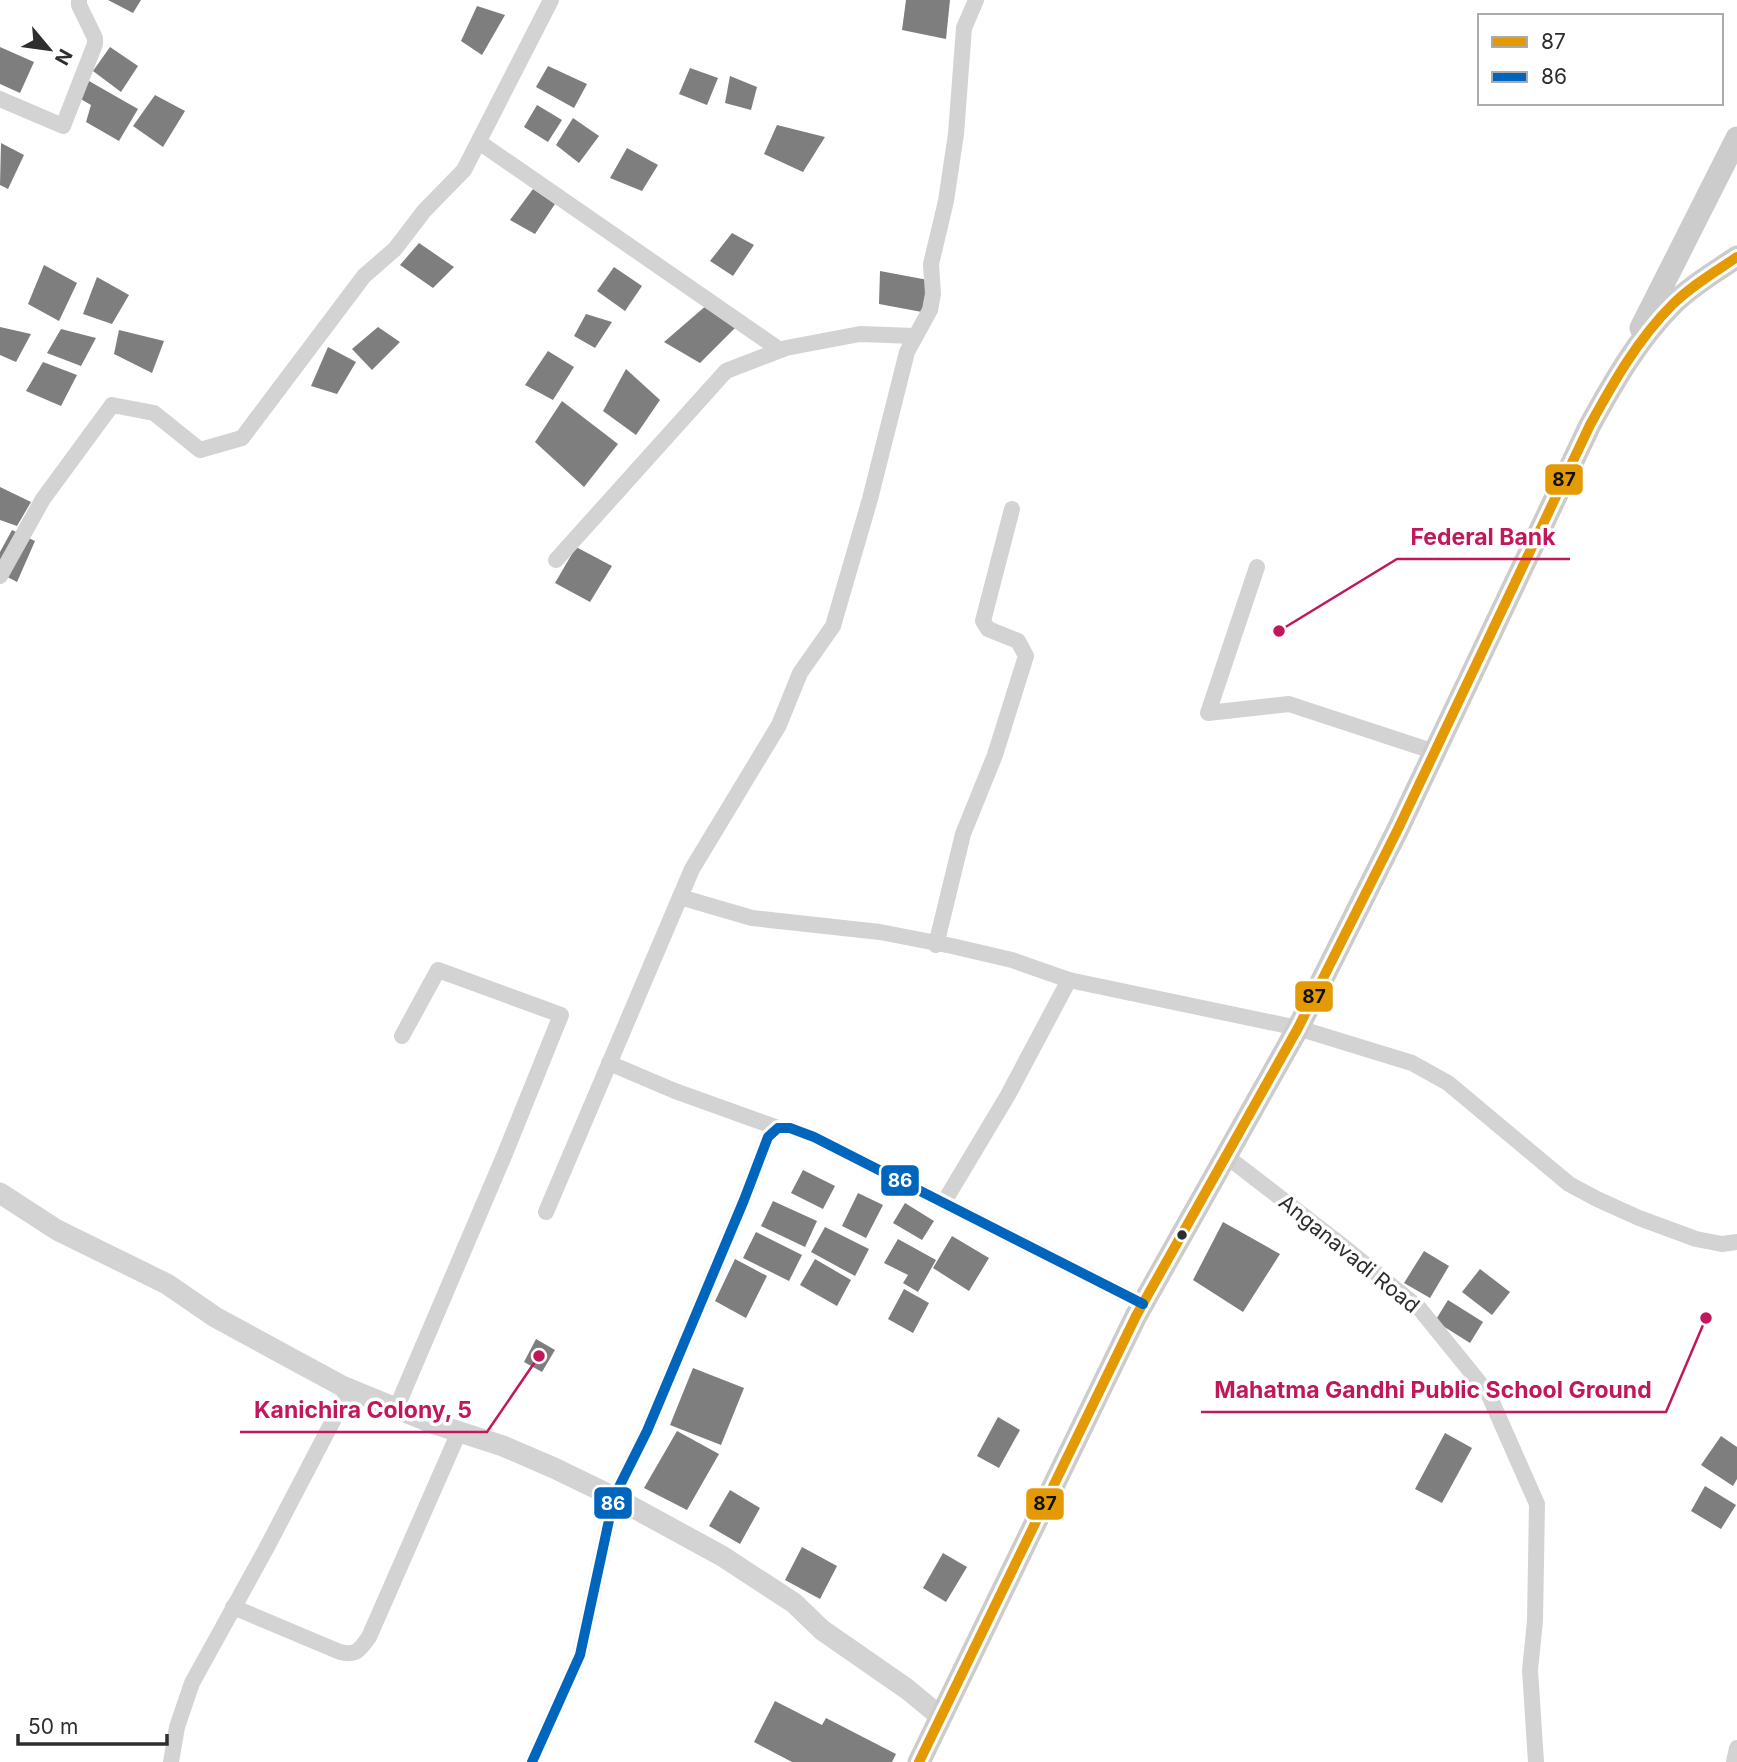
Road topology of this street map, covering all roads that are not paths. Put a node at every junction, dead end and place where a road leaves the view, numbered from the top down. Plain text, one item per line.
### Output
1 (79, 0) edge
2 (551, 0) edge
3 (976, 0) edge
4 (0, 99) edge
5 (1737, 138) edge
6 (479, 142) junction
7 (1737, 257) edge
8 (914, 336) junction
9 (780, 350) junction
10 (1616, 378) junction
11 (1012, 509) dead end
12 (556, 560) dead end
13 (1257, 567) dead end
14 (0, 576) edge
15 (1435, 752) junction
16 (680, 897) junction
17 (936, 945) junction
18 (1069, 980) junction
19 (1298, 1028) junction
20 (402, 1036) dead end
21 (609, 1063) junction
22 (778, 1128) junction
23 (1226, 1156) junction
24 (0, 1193) edge
25 (944, 1202) junction
26 (546, 1212) dead end
27 (1737, 1242) edge
28 (1143, 1304) junction
29 (349, 1390) junction
30 (396, 1409) junction
31 (459, 1432) junction
32 (614, 1497) junction
33 (233, 1607) junction
34 (942, 1717) junction
35 (1737, 1748) edge
36 (171, 1762) edge
37 (532, 1762) edge
38 (919, 1762) edge
39 (1536, 1762) edge
40 (1734, 1762) edge

1 - 4 street
2 - 6 street
3 - 8 street
5 - 10 main road
6 - 9 street
6 - 14 street
7 - 10 main road
8 - 9 street
8 - 16 street
9 - 12 street
10 - 15 main road
11 - 17 street
13 - 15 street
15 - 19 main road
16 - 17 street
16 - 21 street
17 - 18 street
18 - 19 street
18 - 25 street
19 - 23 main road
19 - 27 street
20 - 30 street
21 - 22 street
21 - 26 street
22 - 25 street
22 - 32 street
23 - 28 main road
23 - 39 street, Anganavadi Road
24 - 29 street
25 - 28 street
28 - 34 main road
29 - 30 street
29 - 33 street
30 - 31 street
31 - 32 street
31 - 33 street
32 - 34 street
32 - 37 street
33 - 36 street
34 - 38 main road
35 - 40 street

